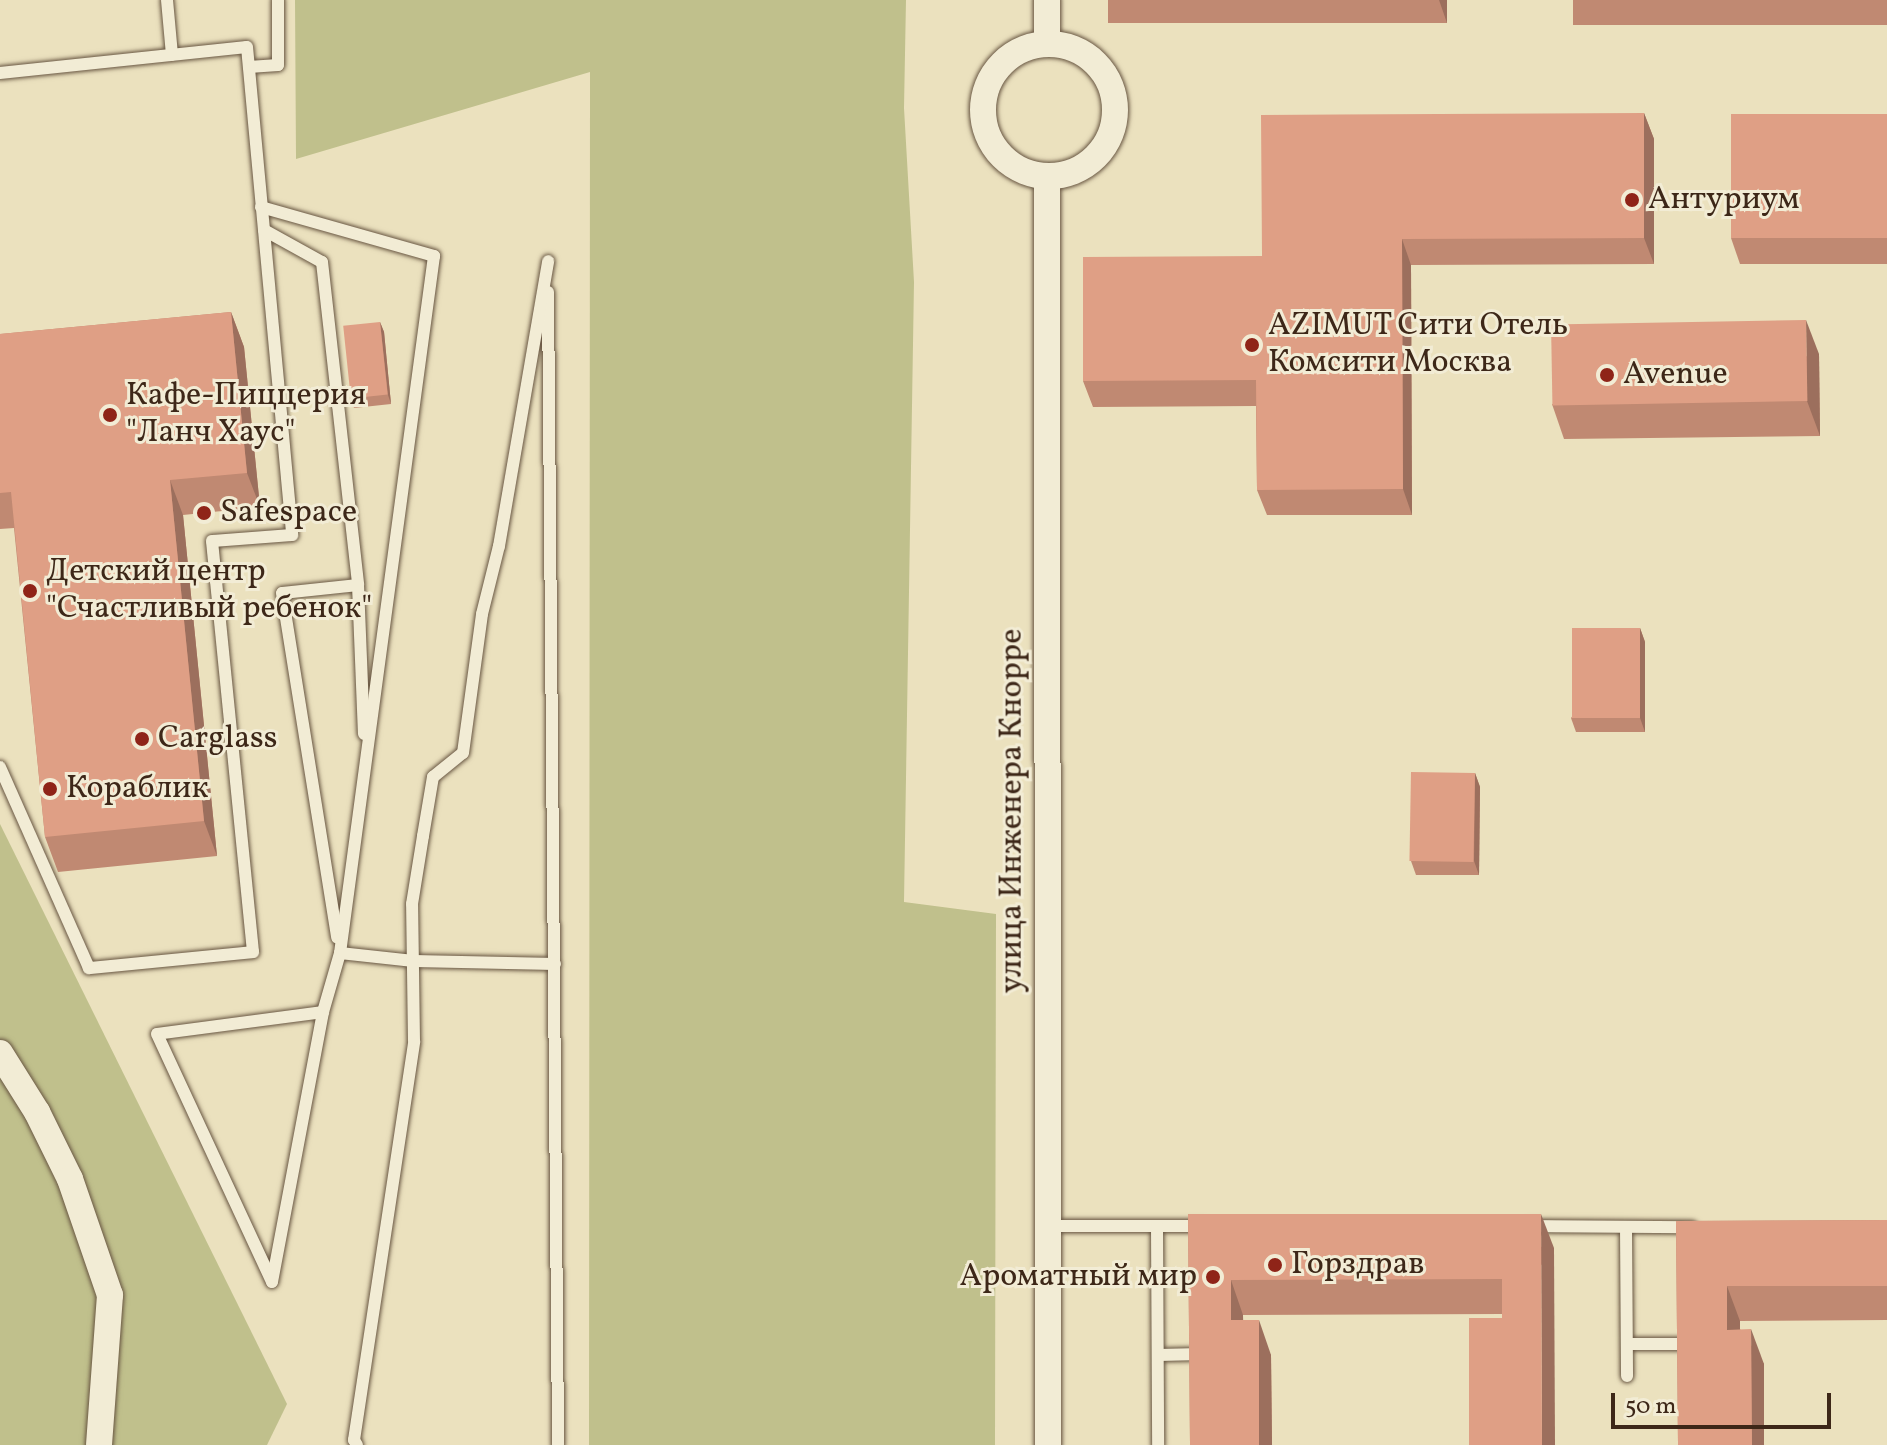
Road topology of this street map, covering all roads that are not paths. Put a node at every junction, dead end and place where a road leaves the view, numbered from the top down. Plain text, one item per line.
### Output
1 (167, 0) edge
2 (278, 0) edge
3 (1047, 0) edge
4 (1047, 43) junction
5 (172, 55) junction
6 (249, 67) junction
7 (0, 73) edge
8 (1047, 176) junction
9 (261, 207) junction
10 (264, 230) junction
11 (358, 585) junction
12 (365, 766) junction
13 (0, 767) edge
14 (340, 953) junction
15 (414, 961) junction
16 (555, 964) junction
17 (323, 1012) junction
18 (0, 1053) edge
19 (1048, 1226) junction
20 (1157, 1226) junction
21 (1220, 1226) edge
22 (1517, 1226) edge
23 (1626, 1227) junction
24 (1703, 1227) edge
25 (1627, 1344) junction
26 (1690, 1344) edge
27 (1201, 1354) edge
28 (1158, 1355) junction
29 (1627, 1376) dead end
30 (99, 1445) edge
31 (357, 1445) edge
32 (558, 1445) edge
33 (1048, 1445) edge
34 (1158, 1445) edge

1 - 5 lane
2 - 6 lane
3 - 4 street
4 - 8 street
4 - 8 street
5 - 6 lane
5 - 7 lane
6 - 9 lane
8 - 19 street, улица Инженера Кнорре
9 - 10 lane
9 - 12 lane
10 - 11 lane
10 - 13 lane
11 - 12 lane
11 - 14 lane
12 - 14 lane
14 - 15 lane
14 - 17 lane
15 - 16 lane
15 - 16 lane
15 - 31 lane
16 - 32 lane
17 - 17 lane
18 - 30 street
19 - 20 lane
19 - 33 street, улица Инженера Кнорре
20 - 21 lane
20 - 28 lane
22 - 23 lane
23 - 24 lane
23 - 25 lane
25 - 26 lane
25 - 29 lane
27 - 28 lane
28 - 34 lane

